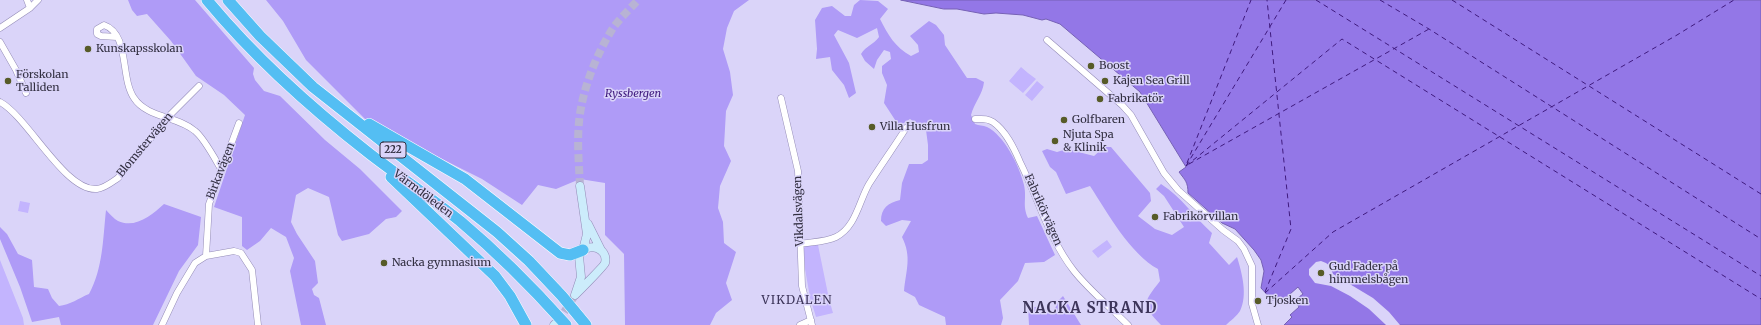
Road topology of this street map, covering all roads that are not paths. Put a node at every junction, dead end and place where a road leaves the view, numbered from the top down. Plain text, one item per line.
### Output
1 (27, 0) edge
2 (38, 0) edge
3 (207, 0) edge
4 (228, 0) edge
5 (30, 8) junction
6 (0, 28) edge
7 (117, 38) dead end
8 (1047, 40) dead end
9 (0, 42) edge
10 (199, 86) dead end
11 (26, 93) dead end
12 (780, 98) dead end
13 (0, 102) edge
14 (339, 107) junction
15 (168, 117) junction
16 (975, 119) dead end
17 (239, 123) dead end
18 (906, 128) dead end
19 (344, 133) junction
20 (221, 169) junction
21 (580, 186) tunnel mouth
22 (584, 212) junction
23 (800, 244) junction
24 (583, 250) junction
25 (602, 252) junction
26 (206, 256) junction
27 (811, 323) edge
28 (162, 325) edge
29 (258, 325) edge
30 (526, 325) edge
31 (566, 325) edge
32 (586, 325) edge
33 (800, 325) edge
34 (1128, 325) edge
35 (1258, 325) edge

1 - 5 street
2 - 5 street
3 - 19 highway, Värmdöleden / 222
4 - 14 highway, Värmdöleden / 222
5 - 6 street
7 - 15 street
8 - 35 street
9 - 11 street
10 - 15 street, Blomstervägen
12 - 23 street, Vikdalsvägen
13 - 15 street, Blomstervägen
14 - 24 highway
14 - 32 highway, Värmdöleden / 222
15 - 20 street
16 - 34 street, Fabrikörvägen
17 - 20 street, Birkavägen
18 - 23 street
19 - 30 highway
19 - 31 highway, Värmdöleden / 222
20 - 26 street, Birkavägen
21 - 22 street
22 - 24 street
22 - 25 street
23 - 27 street, Vikdalsvägen
24 - 25 street
24 - 25 street
26 - 28 street
26 - 29 street
27 - 33 street

